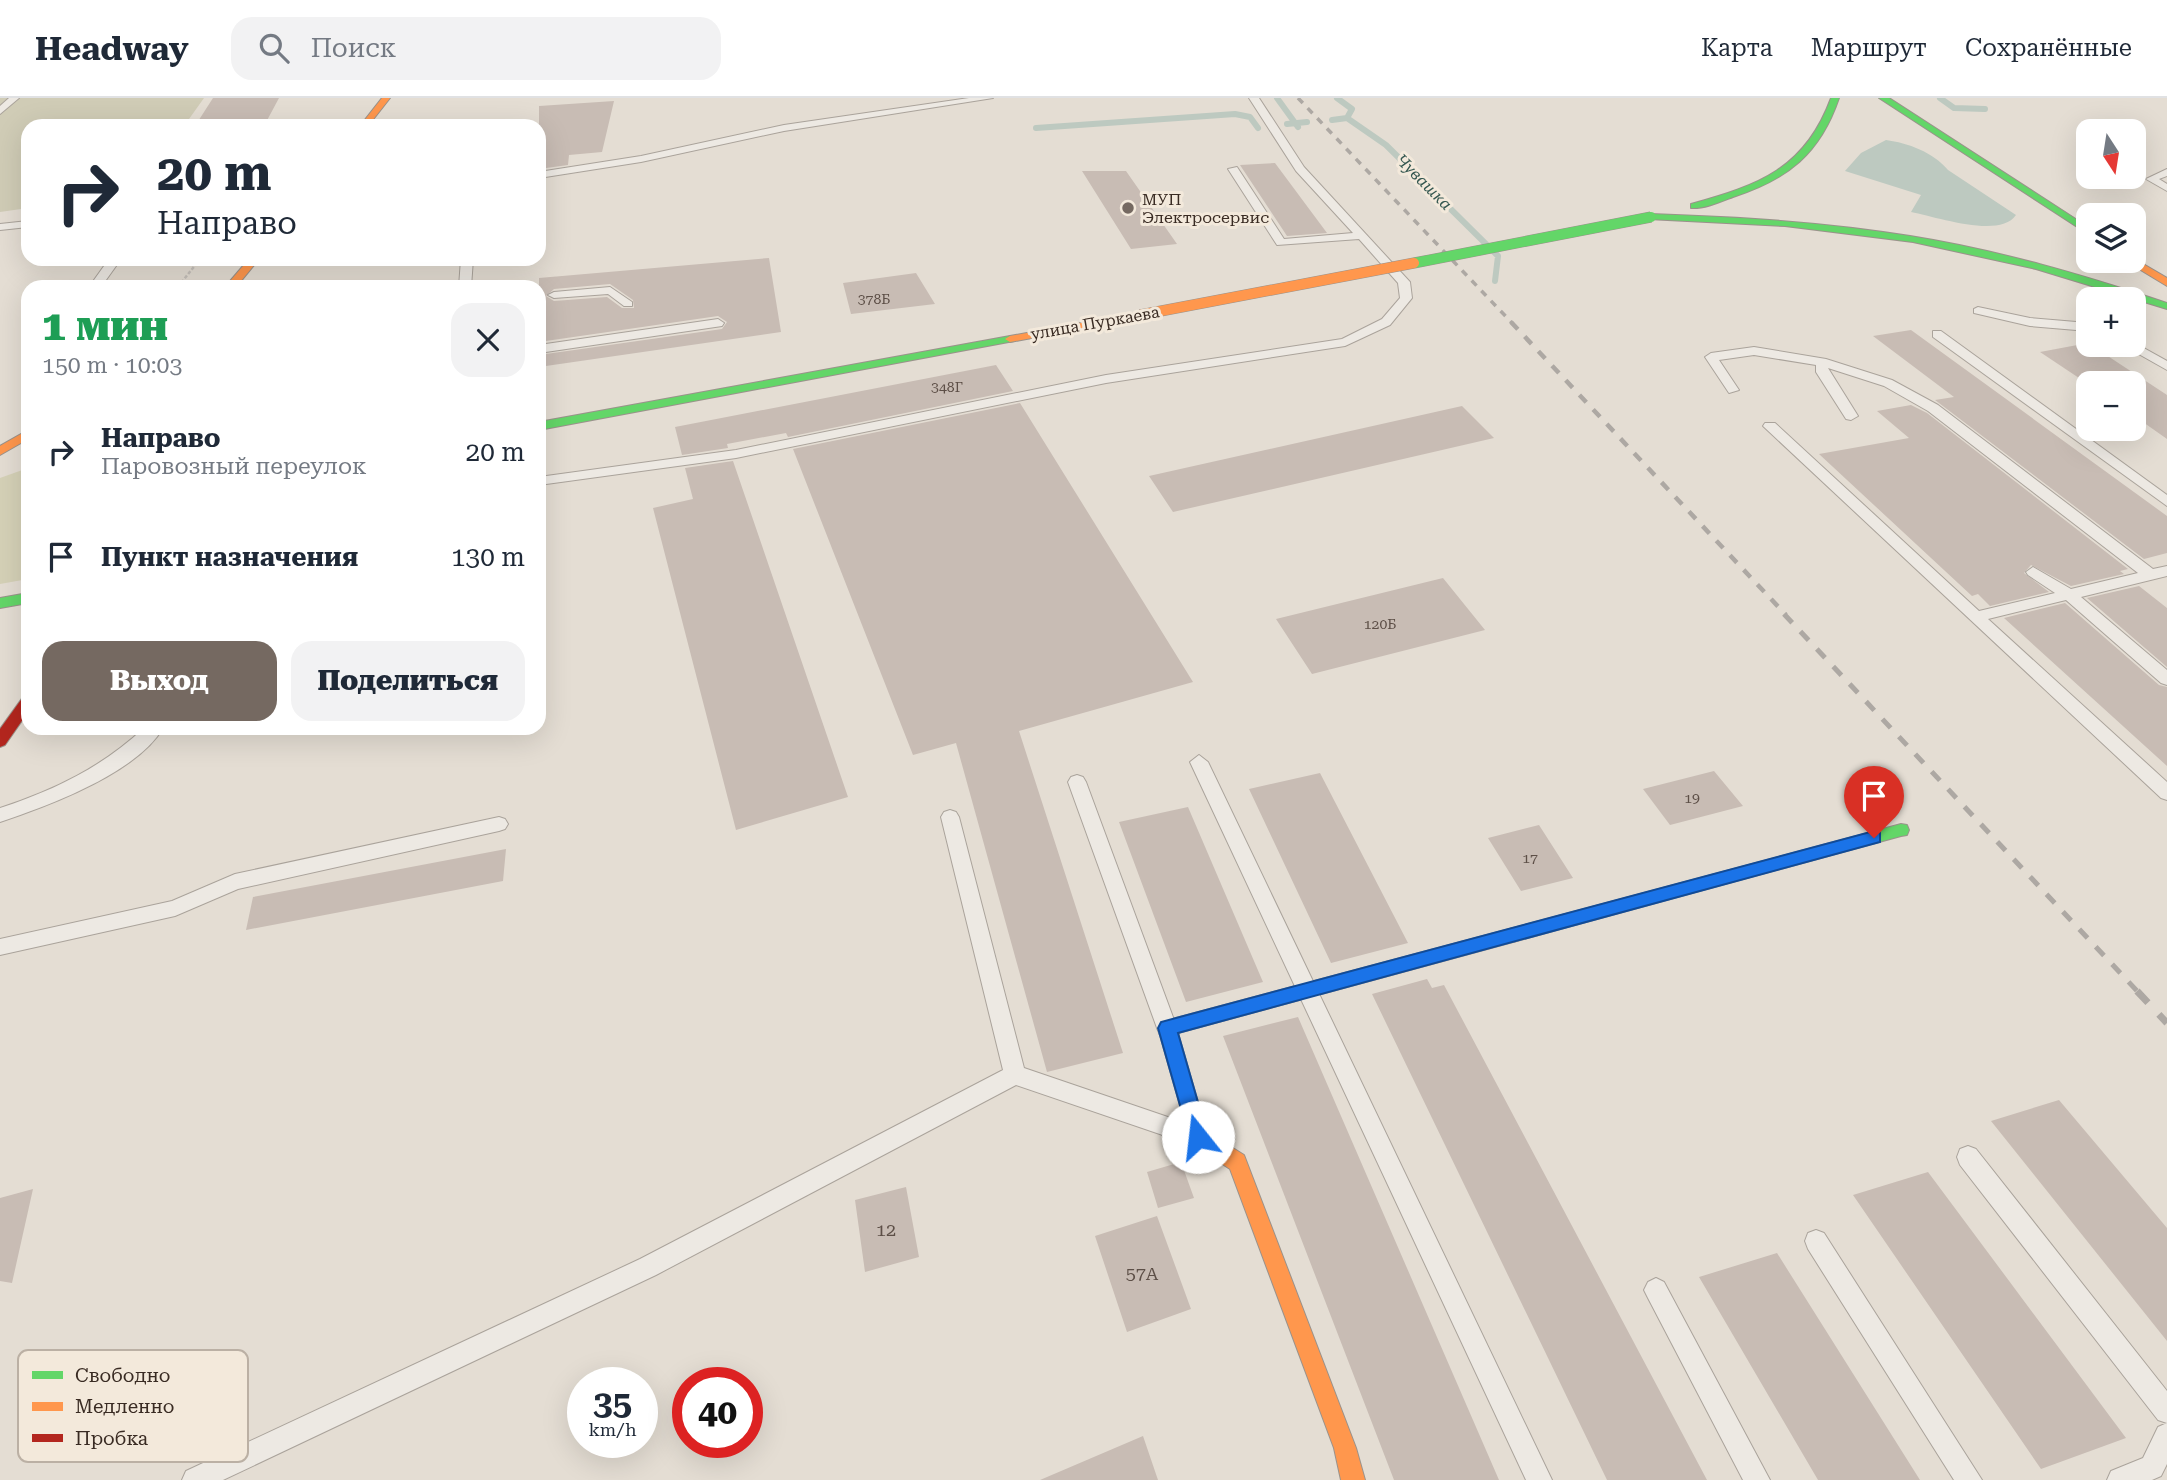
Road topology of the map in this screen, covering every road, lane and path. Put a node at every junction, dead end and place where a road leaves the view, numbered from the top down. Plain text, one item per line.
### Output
1 (14, 98) edge
2 (386, 98) edge
3 (988, 98) edge
4 (1254, 98) edge
5 (1883, 98) edge
6 (1834, 105) edge
7 (0, 111) edge
8 (370, 119) edge
9 (1233, 169) dead end
10 (2167, 172) edge
11 (546, 174) edge
12 (2167, 188) edge
13 (1651, 217) junction
14 (2076, 224) edge
15 (21, 225) edge
16 (0, 227) edge
17 (1361, 236) junction
18 (1268, 241) dead end
19 (1282, 243) junction
20 (194, 266) edge
21 (248, 266) edge
22 (2146, 269) edge
23 (184, 280) edge
24 (236, 280) edge
25 (2167, 283) edge
26 (554, 295) dead end
27 (628, 304) dead end
28 (2167, 306) edge
29 (1978, 311) dead end
30 (718, 323) dead end
31 (2076, 326) edge
32 (1937, 334) dead end
33 (546, 348) edge
34 (2146, 353) edge
35 (1822, 362) junction
36 (2167, 366) edge
37 (1733, 390) dead end
38 (1852, 416) dead end
39 (546, 425) edge
40 (1770, 426) dead end
41 (21, 438) edge
42 (0, 451) edge
43 (21, 452) edge
44 (0, 460) edge
45 (546, 480) edge
46 (2167, 502) edge
47 (2033, 572) dead end
48 (2160, 575) edge
49 (2068, 594) junction
50 (21, 599) edge
51 (0, 603) edge
52 (1975, 617) junction
53 (2167, 679) edge
54 (21, 711) edge
55 (148, 735) edge
56 (0, 741) edge
57 (1199, 761) dead end
58 (1077, 782) dead end
59 (2167, 793) edge
60 (0, 814) edge
61 (950, 817) dead end
62 (499, 824) dead end
63 (1901, 830) dead end
64 (0, 947) edge
65 (1306, 991) junction
66 (1167, 1028) junction
67 (1015, 1075) junction
68 (1198, 1137) junction
69 (1968, 1157) dead end
70 (1816, 1241) dead end
71 (1656, 1290) dead end
72 (2167, 1411) edge
73 (2167, 1436) edge
74 (248, 1455) edge
75 (233, 1462) edge
76 (195, 1480) edge
77 (1353, 1480) edge
78 (1539, 1480) edge
79 (1757, 1480) edge
80 (1969, 1480) edge
81 (2120, 1480) edge

1 - 7 lane
2 - 8 main road
3 - 11 lane
4 - 17 lane
5 - 14 main road
6 - 13 main road
9 - 19 lane
10 - 12 lane
13 - 28 main road
13 - 39 main road, улица Пуркаева, bridge
15 - 16 lane
17 - 19 lane
17 - 45 lane
18 - 19 lane
20 - 23 path
21 - 24 main road
22 - 25 main road
26 - 27 lane
29 - 31 lane
30 - 33 lane
32 - 46 lane
34 - 36 lane
35 - 37 lane
35 - 38 lane
35 - 48 lane
40 - 52 lane
41 - 42 main road
43 - 44 main road
47 - 49 lane
48 - 49 lane
49 - 52 lane
49 - 53 lane
50 - 51 main road
52 - 59 lane
54 - 56 main road
55 - 60 lane
57 - 65 lane
58 - 66 lane
61 - 67 lane
62 - 64 lane
63 - 65 main road
65 - 66 main road
65 - 78 lane
66 - 68 main road
67 - 68 lane
67 - 74 lane
68 - 77 main road
69 - 72 lane
70 - 80 lane
71 - 79 lane
73 - 81 lane
75 - 76 lane

